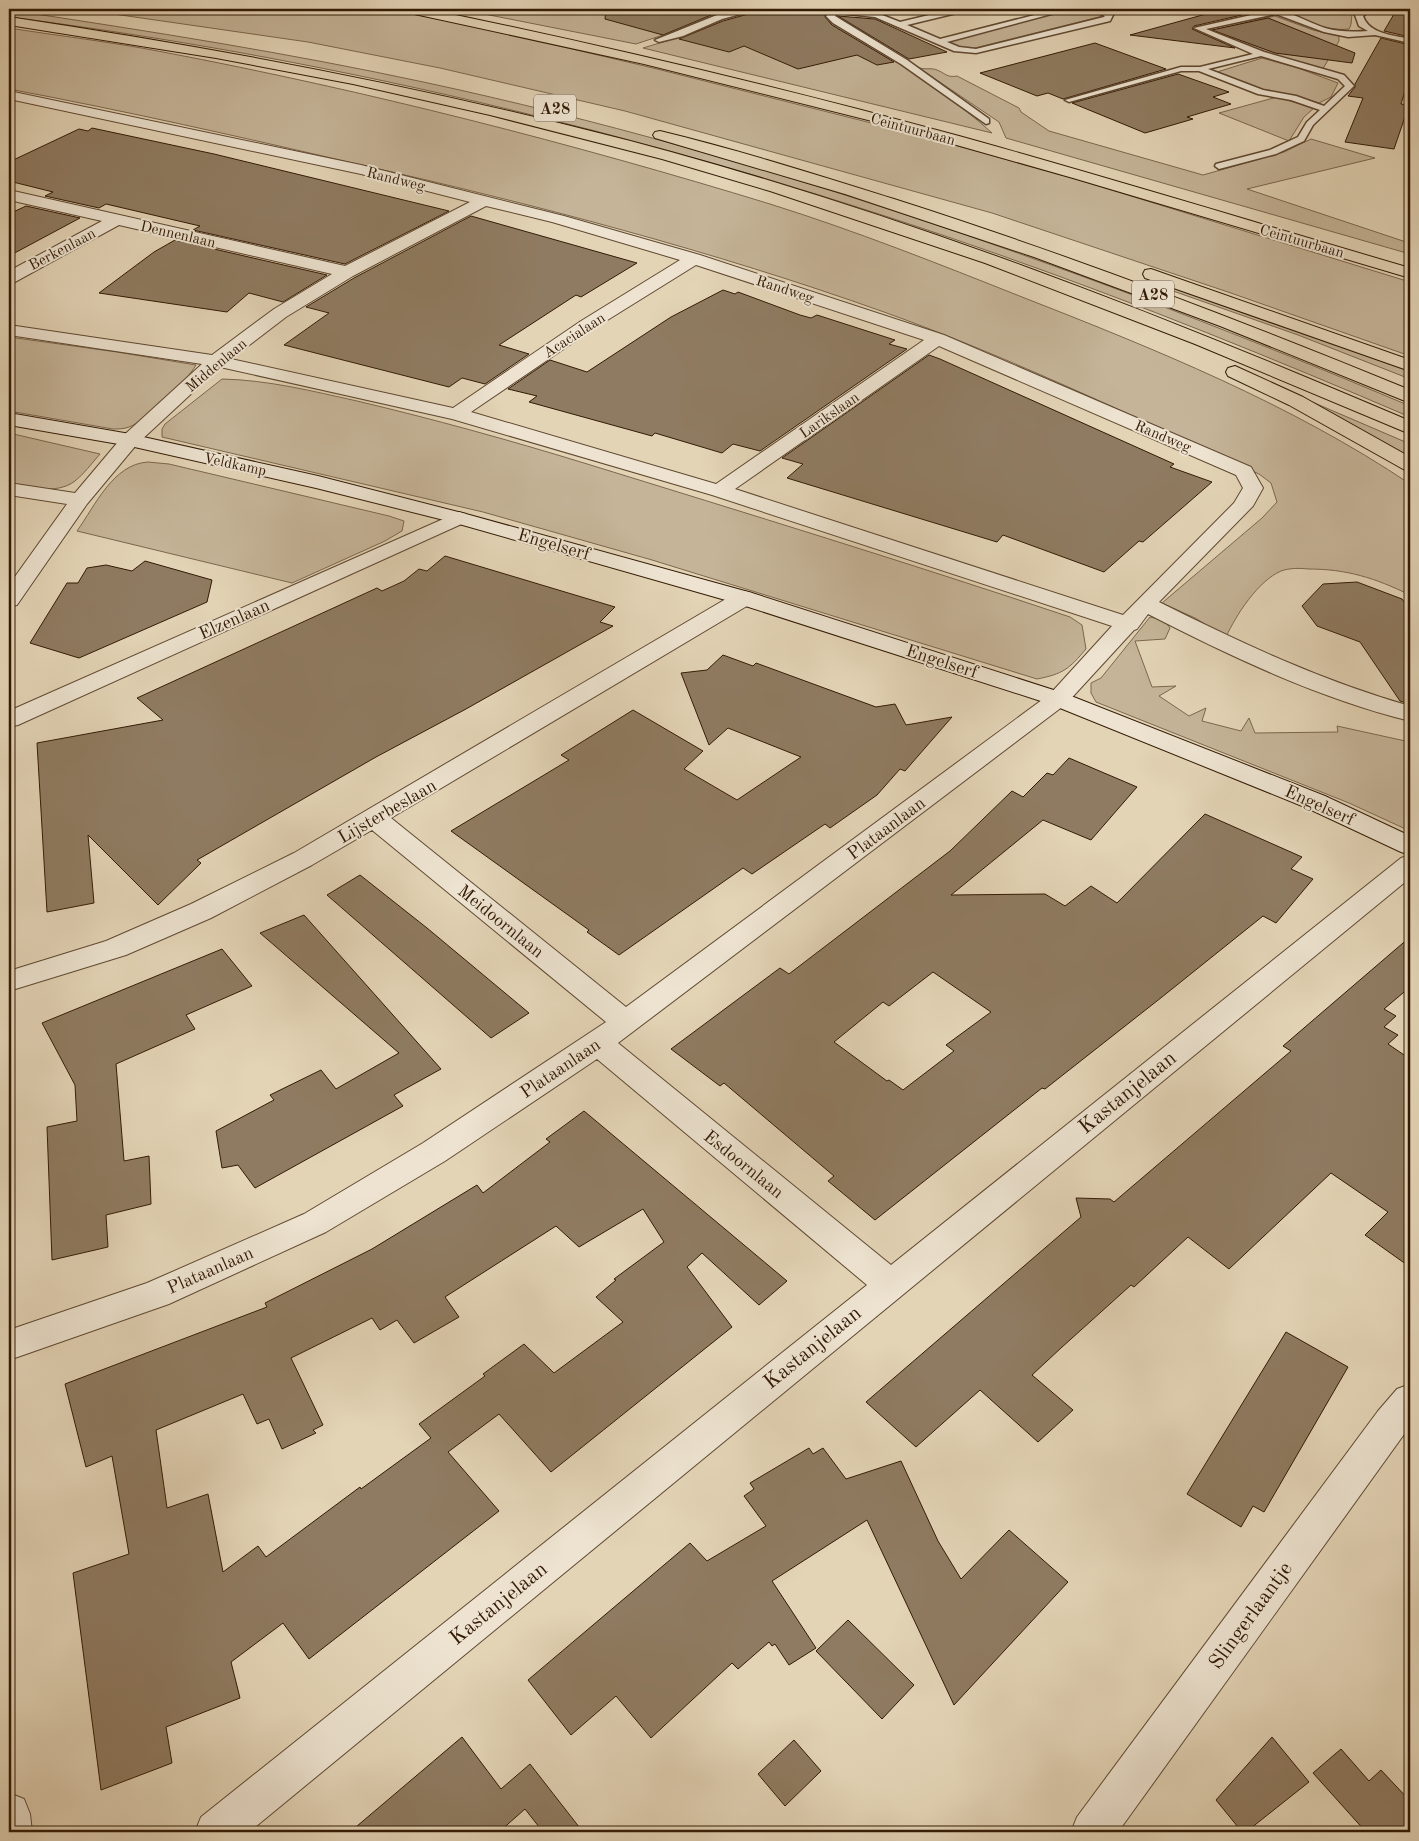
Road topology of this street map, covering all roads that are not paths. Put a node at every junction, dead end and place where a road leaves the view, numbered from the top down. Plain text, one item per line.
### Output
1 (410, 9) edge
2 (755, 9) edge
3 (826, 9) edge
4 (962, 9) edge
5 (1066, 9) edge
6 (1093, 9) edge
7 (1368, 9) edge
8 (1273, 10) edge
9 (836, 11) junction
10 (893, 11) dead end
11 (877, 15) junction
12 (9, 21) edge
13 (902, 24) junction
14 (1375, 33) junction
15 (659, 40) dead end
16 (942, 41) junction
17 (1410, 41) edge
18 (1261, 54) junction
19 (1200, 69) junction
20 (9, 95) edge
21 (1070, 100) dead end
22 (1326, 109) junction
23 (986, 121) dead end
24 (650, 132) dead end
25 (1219, 166) dead end
26 (9, 195) edge
27 (484, 201) junction
28 (892, 203) junction
29 (116, 220) junction
30 (922, 235) junction
31 (1095, 256) dead end
32 (694, 260) junction
33 (1139, 270) dead end
34 (347, 272) junction
35 (1410, 272) edge
36 (9, 278) edge
37 (9, 330) edge
38 (938, 339) junction
39 (216, 361) junction
40 (1410, 366) edge
41 (1410, 397) edge
42 (456, 414) junction
43 (9, 420) edge
44 (1410, 428) edge
45 (130, 440) junction
46 (1410, 465) edge
47 (9, 489) edge
48 (719, 491) junction
49 (80, 500) junction
50 (459, 518) junction
51 (744, 598) junction
52 (9, 600) edge
53 (1145, 604) junction
54 (1129, 624) junction
55 (1058, 699) junction
56 (1410, 714) edge
57 (9, 720) edge
58 (375, 819) junction
59 (1410, 846) edge
60 (1410, 864) edge
61 (9, 981) edge
62 (627, 1023) junction
63 (598, 1043) junction
64 (890, 1284) junction
65 (9, 1346) edge
66 (1410, 1400) edge
67 (9, 1814) edge
68 (11, 1832) edge
69 (216, 1832) edge
70 (1092, 1832) edge

1 - 35 main road, Ceintuurbaan
2 - 15 lane
3 - 9 lane
4 - 13 lane
5 - 16 lane
6 - 16 lane
7 - 14 lane
8 - 14 lane
8 - 18 lane
9 - 11 lane
9 - 23 lane
10 - 11 lane
11 - 13 lane
12 - 30 main road, A28
13 - 16 lane
14 - 17 lane
18 - 19 lane
18 - 22 lane
19 - 21 lane
19 - 22 lane
20 - 27 street, Randweg
22 - 25 lane
24 - 28 main road, A28
26 - 29 street, Dennenlaan
27 - 32 street, Randweg
27 - 34 street, Middenlaan
28 - 31 main road, A28
28 - 41 main road, A28
29 - 34 street, Dennenlaan
29 - 36 street, Berkenlaan
30 - 44 main road, A28
30 - 46 main road, A28
32 - 38 street, Randweg
32 - 42 street, Acacialaan
33 - 40 main road, A28
34 - 39 street, Middenlaan
37 - 39 street
38 - 48 street, Larikslaan
38 - 53 street, Randweg
39 - 42 street
39 - 45 street, Middenlaan
42 - 48 street
43 - 45 street, Veldkamp
45 - 49 street, Middenlaan
45 - 50 street, Veldkamp
47 - 49 street
48 - 54 street
49 - 52 street, Middenlaan
50 - 51 street, Engelserf
50 - 57 street, Elzenlaan
51 - 55 street, Engelserf
51 - 58 street, Lijsterbeslaan
53 - 54 street, Randweg
53 - 56 street
54 - 55 street, Randweg
55 - 59 street, Engelserf
55 - 62 street, Plataanlaan
58 - 61 street, Lijsterbeslaan
58 - 62 street, Meidoornlaan
60 - 64 street, Kastanjelaan
62 - 63 street, Plataanlaan
63 - 64 street, Esdoornlaan
63 - 65 street, Plataanlaan
64 - 69 street, Kastanjelaan
66 - 70 street, Slingerlaantje
67 - 68 street

